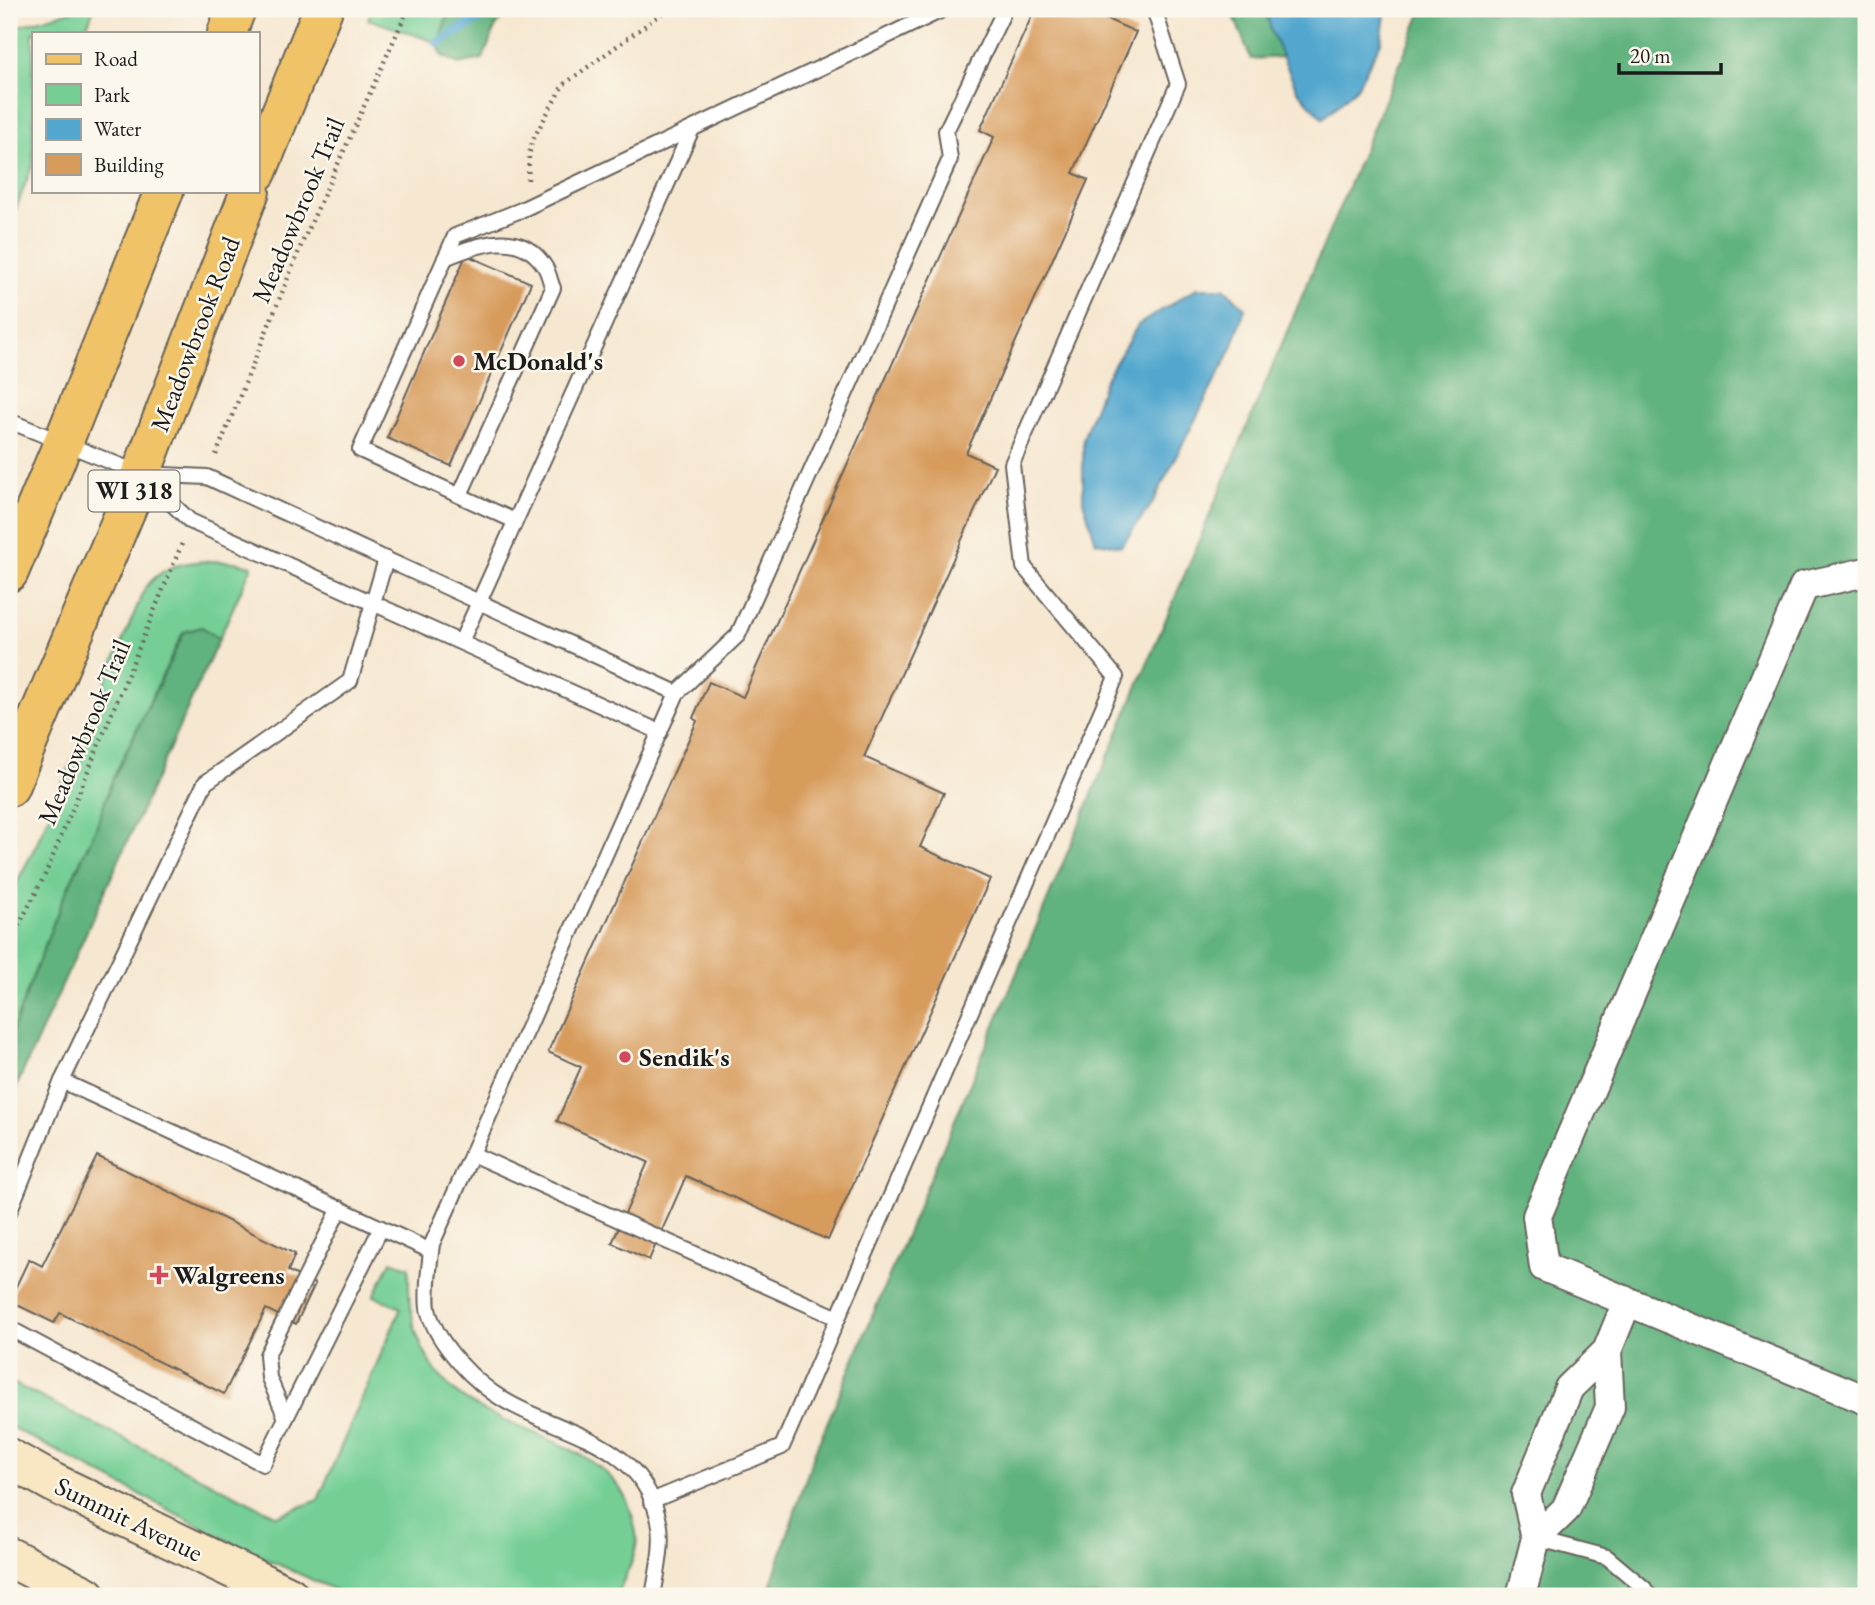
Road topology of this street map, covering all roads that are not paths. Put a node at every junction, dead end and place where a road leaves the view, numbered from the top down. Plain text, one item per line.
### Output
1 (236, 9) edge
2 (323, 9) edge
3 (944, 9) edge
4 (1005, 9) edge
5 (1154, 9) edge
6 (227, 32) edge
7 (692, 129) junction
8 (259, 167) edge
9 (164, 192) edge
10 (250, 192) edge
11 (445, 258) junction
12 (9, 421) edge
13 (63, 443) junction
14 (141, 474) junction
15 (460, 495) junction
16 (515, 521) junction
17 (386, 559) junction
18 (9, 572) edge
19 (1866, 572) edge
20 (374, 602) junction
21 (479, 602) junction
22 (461, 642) junction
23 (677, 693) junction
24 (660, 732) junction
25 (9, 787) edge
26 (62, 1081) junction
27 (472, 1154) junction
28 (340, 1208) junction
29 (9, 1212) edge
30 (381, 1228) junction
31 (431, 1251) junction
32 (1627, 1303) junction
33 (838, 1318) junction
34 (9, 1328) edge
35 (1607, 1351) junction
36 (1866, 1400) edge
37 (286, 1418) junction
38 (9, 1458) edge
39 (1538, 1465) junction
40 (1578, 1481) junction
41 (652, 1501) junction
42 (1536, 1538) junction
43 (9, 1557) edge
44 (86, 1596) edge
45 (289, 1596) edge
46 (653, 1596) edge
47 (1521, 1596) edge
48 (1649, 1596) edge

1 - 6 main road
2 - 8 main road
3 - 7 lane
4 - 23 lane
5 - 33 lane
7 - 11 lane
7 - 16 lane
9 - 13 main road, WI 318
10 - 14 main road, Meadowbrook Road / WI 318
11 - 15 lane
11 - 15 lane
12 - 13 lane
13 - 14 lane
13 - 18 main road, WI 318
14 - 17 lane
14 - 20 lane
14 - 25 main road, Meadowbrook Road / WI 318
15 - 16 lane
16 - 21 lane
17 - 20 lane
17 - 21 lane
19 - 32 street
20 - 22 lane
20 - 26 lane
21 - 22 lane
21 - 23 lane
22 - 24 lane
23 - 24 lane
24 - 27 lane
26 - 28 lane
26 - 29 lane
27 - 31 lane
27 - 33 lane
28 - 30 lane
28 - 37 lane
30 - 31 lane
30 - 37 lane
31 - 41 lane
32 - 35 street
32 - 36 street
33 - 41 lane
34 - 37 lane
35 - 39 street
35 - 40 street
38 - 45 main road, Summit Avenue
39 - 40 street
39 - 42 street
40 - 42 street
41 - 46 lane
42 - 47 street
42 - 48 lane
43 - 44 main road

